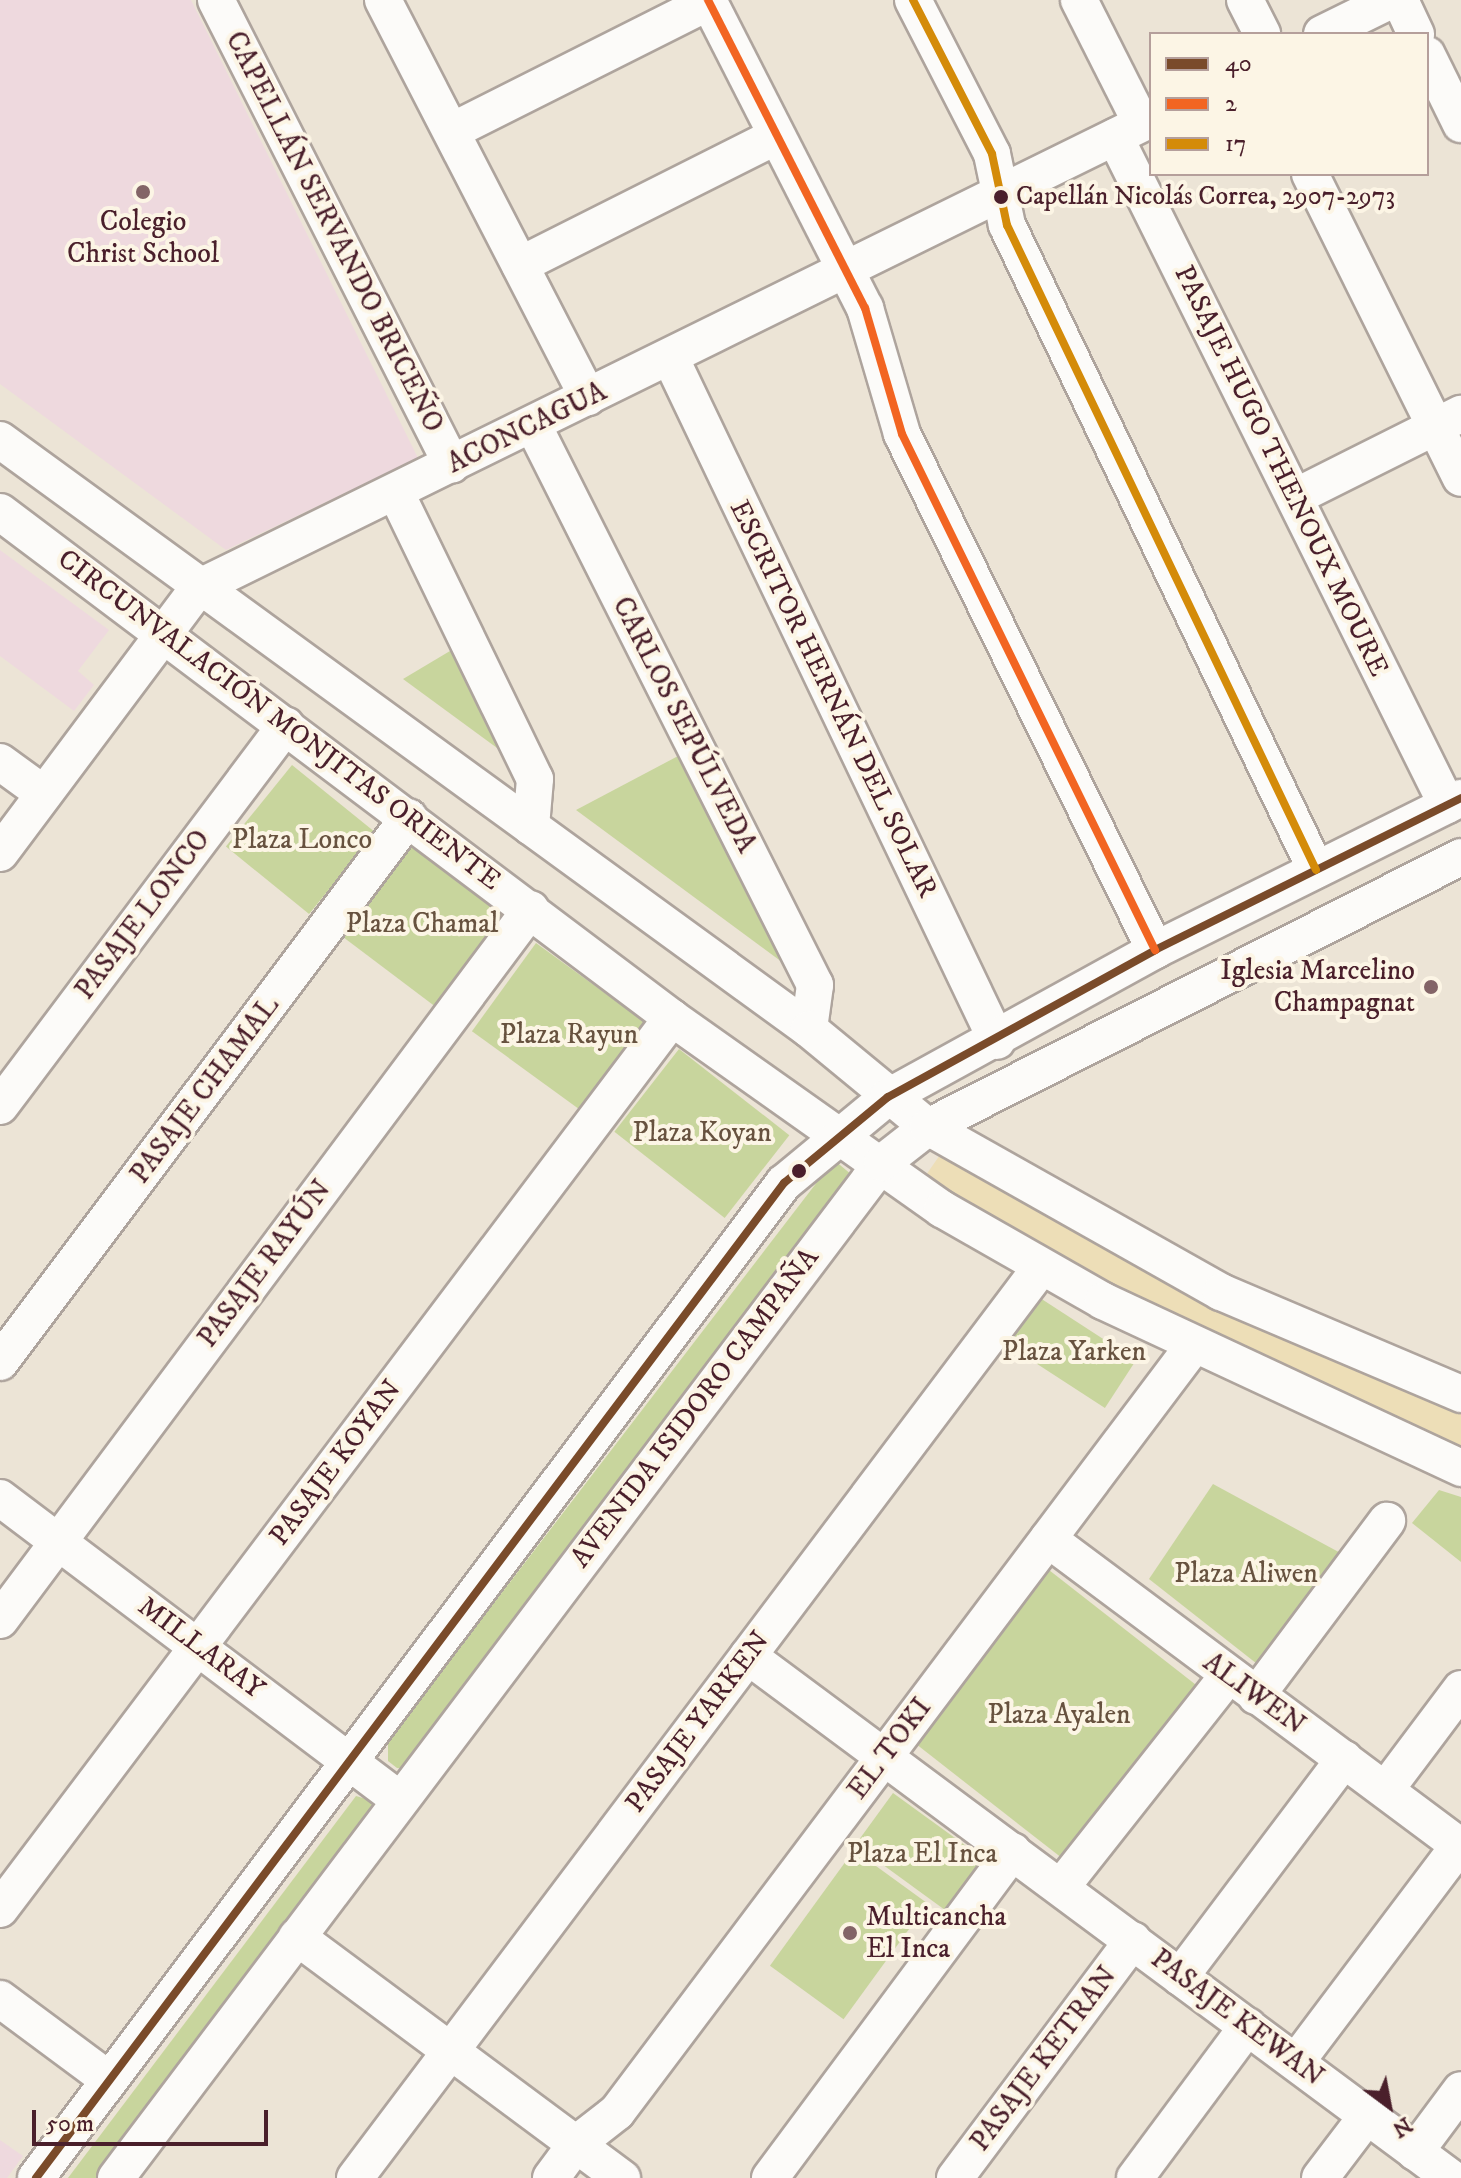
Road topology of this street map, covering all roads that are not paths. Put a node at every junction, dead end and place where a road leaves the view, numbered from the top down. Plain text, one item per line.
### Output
1 (216, 0) edge
2 (383, 0) edge
3 (913, 0) edge
4 (1079, 0) edge
5 (1245, 0) edge
6 (1391, 0) edge
7 (1400, 0) edge
8 (709, 1) edge
9 (1261, 32) edge
10 (1326, 32) edge
11 (1415, 32) edge
12 (1429, 59) edge
13 (1461, 124) edge
14 (1136, 126) edge
15 (452, 131) junction
16 (776, 136) junction
17 (1149, 156) edge
18 (1157, 176) edge
19 (1311, 176) edge
20 (1001, 193) junction
21 (520, 265) junction
22 (844, 270) junction
23 (670, 357) junction
24 (588, 397) junction
25 (1448, 421) edge
26 (533, 425) junction
27 (0, 440) edge
28 (452, 465) junction
29 (1461, 478) edge
30 (396, 493) junction
31 (1295, 497) junction
32 (0, 512) edge
33 (198, 588) junction
34 (163, 634) junction
35 (286, 725) junction
36 (0, 762) edge
37 (44, 794) junction
38 (1454, 802) edge
39 (409, 817) junction
40 (531, 827) junction
41 (0, 853) edge
42 (1461, 857) edge
43 (1316, 870) junction
44 (531, 909) junction
45 (1155, 950) junction
46 (672, 1018) junction
47 (809, 1029) junction
48 (997, 1041) junction
49 (888, 1097) junction
50 (0, 1106) edge
51 (928, 1127) junction
52 (839, 1134) junction
53 (882, 1163) junction
54 (1041, 1267) junction
55 (1194, 1345) junction
56 (0, 1362) edge
57 (1461, 1394) edge
58 (1461, 1468) edge
59 (0, 1498) edge
60 (1387, 1521) dead end
61 (1048, 1539) junction
62 (59, 1541) junction
63 (0, 1620) edge
64 (199, 1645) junction
65 (748, 1656) junction
66 (1242, 1686) junction
67 (1461, 1689) edge
68 (885, 1756) junction
69 (1344, 1759) junction
70 (348, 1762) junction
71 (1386, 1789) junction
72 (400, 1800) junction
73 (1460, 1846) edge
74 (1013, 1851) junction
75 (1062, 1886) junction
76 (0, 1909) edge
77 (297, 1937) junction
78 (1133, 1940) junction
79 (1180, 1977) junction
80 (0, 1999) edge
81 (1248, 2026) junction
82 (450, 2051) junction
83 (1296, 2062) junction
84 (109, 2080) junction
85 (1461, 2090) edge
86 (1367, 2116) junction
87 (576, 2144) junction
88 (1415, 2152) junction
89 (36, 2178) edge
90 (116, 2178) edge
91 (355, 2178) edge
92 (551, 2178) edge
93 (622, 2178) edge
94 (770, 2178) edge
95 (955, 2178) edge
96 (1135, 2178) edge
97 (1320, 2178) edge
98 (1451, 2178) edge

1 - 28 street, CAPELLÁN SERVANDO BRICEÑO
2 - 15 street
3 - 20 street
4 - 14 street, PASAJE HUGO THENOUX MOURE
5 - 9 street
6 - 10 street
7 - 11 street
8 - 15 street
8 - 16 street
12 - 13 street
14 - 17 street, PASAJE HUGO THENOUX MOURE
14 - 20 street, ACONCAGUA
15 - 21 street
16 - 21 street
16 - 22 street
18 - 31 street, PASAJE HUGO THENOUX MOURE
19 - 25 street
20 - 22 street, ACONCAGUA
20 - 43 street
21 - 24 street
22 - 23 street, ACONCAGUA
22 - 45 street
23 - 24 street, ACONCAGUA
23 - 48 street, ESCRITOR HERNÁN DEL SOLAR
24 - 26 street, ACONCAGUA
25 - 29 street
25 - 31 street
26 - 28 street, ACONCAGUA
26 - 47 street, CARLOS SEPÚLVEDA
27 - 33 street, CIRCUNVALACIÓN MONJITAS ORIENTE
28 - 30 street, ACONCAGUA
30 - 33 street, ACONCAGUA
30 - 40 street
31 - 38 street, PASAJE HUGO THENOUX MOURE
32 - 34 street, CIRCUNVALACIÓN MONJITAS ORIENTE
33 - 34 street, ACONCAGUA
33 - 40 street, CIRCUNVALACIÓN MONJITAS ORIENTE
34 - 35 street, CIRCUNVALACIÓN MONJITAS ORIENTE
34 - 37 street, ACONCAGUA
35 - 39 street, CIRCUNVALACIÓN MONJITAS ORIENTE
35 - 50 street, PASAJE LONCO
36 - 37 street
37 - 41 street, ACONCAGUA
38 - 43 street
39 - 44 street, CIRCUNVALACIÓN MONJITAS ORIENTE
39 - 56 street, PASAJE CHAMAL
40 - 47 street, CIRCUNVALACIÓN MONJITAS ORIENTE
42 - 51 street, AVENIDA ISIDORO CAMPAÑA
43 - 45 street
44 - 46 street, CIRCUNVALACIÓN MONJITAS ORIENTE
44 - 62 street, PASAJE RAYÚN
45 - 48 street
46 - 52 street, CIRCUNVALACIÓN MONJITAS ORIENTE
46 - 64 street, PASAJE KOYAN
47 - 49 street, CIRCUNVALACIÓN MONJITAS ORIENTE
48 - 49 street
49 - 51 street, CIRCUNVALACIÓN MONJITAS ORIENTE
49 - 52 street
51 - 53 street, AVENIDA ISIDORO CAMPAÑA
51 - 57 street, CIRCUNVALACIÓN MONJITAS ORIENTE
52 - 53 street, CIRCUNVALACIÓN MONJITAS ORIENTE
52 - 70 street
53 - 54 street, CIRCUNVALACIÓN MONJITAS ORIENTE
53 - 72 street, AVENIDA ISIDORO CAMPAÑA
54 - 55 street, CIRCUNVALACIÓN MONJITAS ORIENTE
54 - 65 street, PASAJE YARKEN
55 - 58 street, CIRCUNVALACIÓN MONJITAS ORIENTE
55 - 61 street, EL TOKI
59 - 62 street, MILLARAY
60 - 66 street
61 - 66 street, ALIWEN
61 - 68 street, EL TOKI
62 - 63 street, PASAJE RAYÚN
62 - 64 street, MILLARAY
64 - 70 street, MILLARAY
64 - 76 street, PASAJE KOYAN
65 - 68 street
65 - 82 street, PASAJE YARKEN
66 - 69 street, ALIWEN
66 - 75 street
67 - 71 street
68 - 74 street, PASAJE KEWAN
68 - 87 street, EL TOKI
69 - 71 street, ALIWEN
69 - 79 street
70 - 72 street, MILLARAY
70 - 84 street
71 - 73 street, ALIWEN
72 - 77 street, AVENIDA ISIDORO CAMPAÑA
73 - 83 street
74 - 75 street, PASAJE KEWAN
74 - 94 street
75 - 78 street, PASAJE KEWAN
77 - 82 street
77 - 90 street, AVENIDA ISIDORO CAMPAÑA
78 - 79 street, PASAJE KEWAN
78 - 95 street, PASAJE KETRAN
79 - 81 street, PASAJE KEWAN
80 - 84 street
81 - 83 street, PASAJE KEWAN
81 - 96 street
82 - 87 street
82 - 91 street, PASAJE YARKEN
83 - 86 street, PASAJE KEWAN
84 - 89 street
85 - 88 street
86 - 88 street, PASAJE KEWAN
86 - 97 street
87 - 92 street
87 - 93 street
88 - 98 street, PASAJE KEWAN

